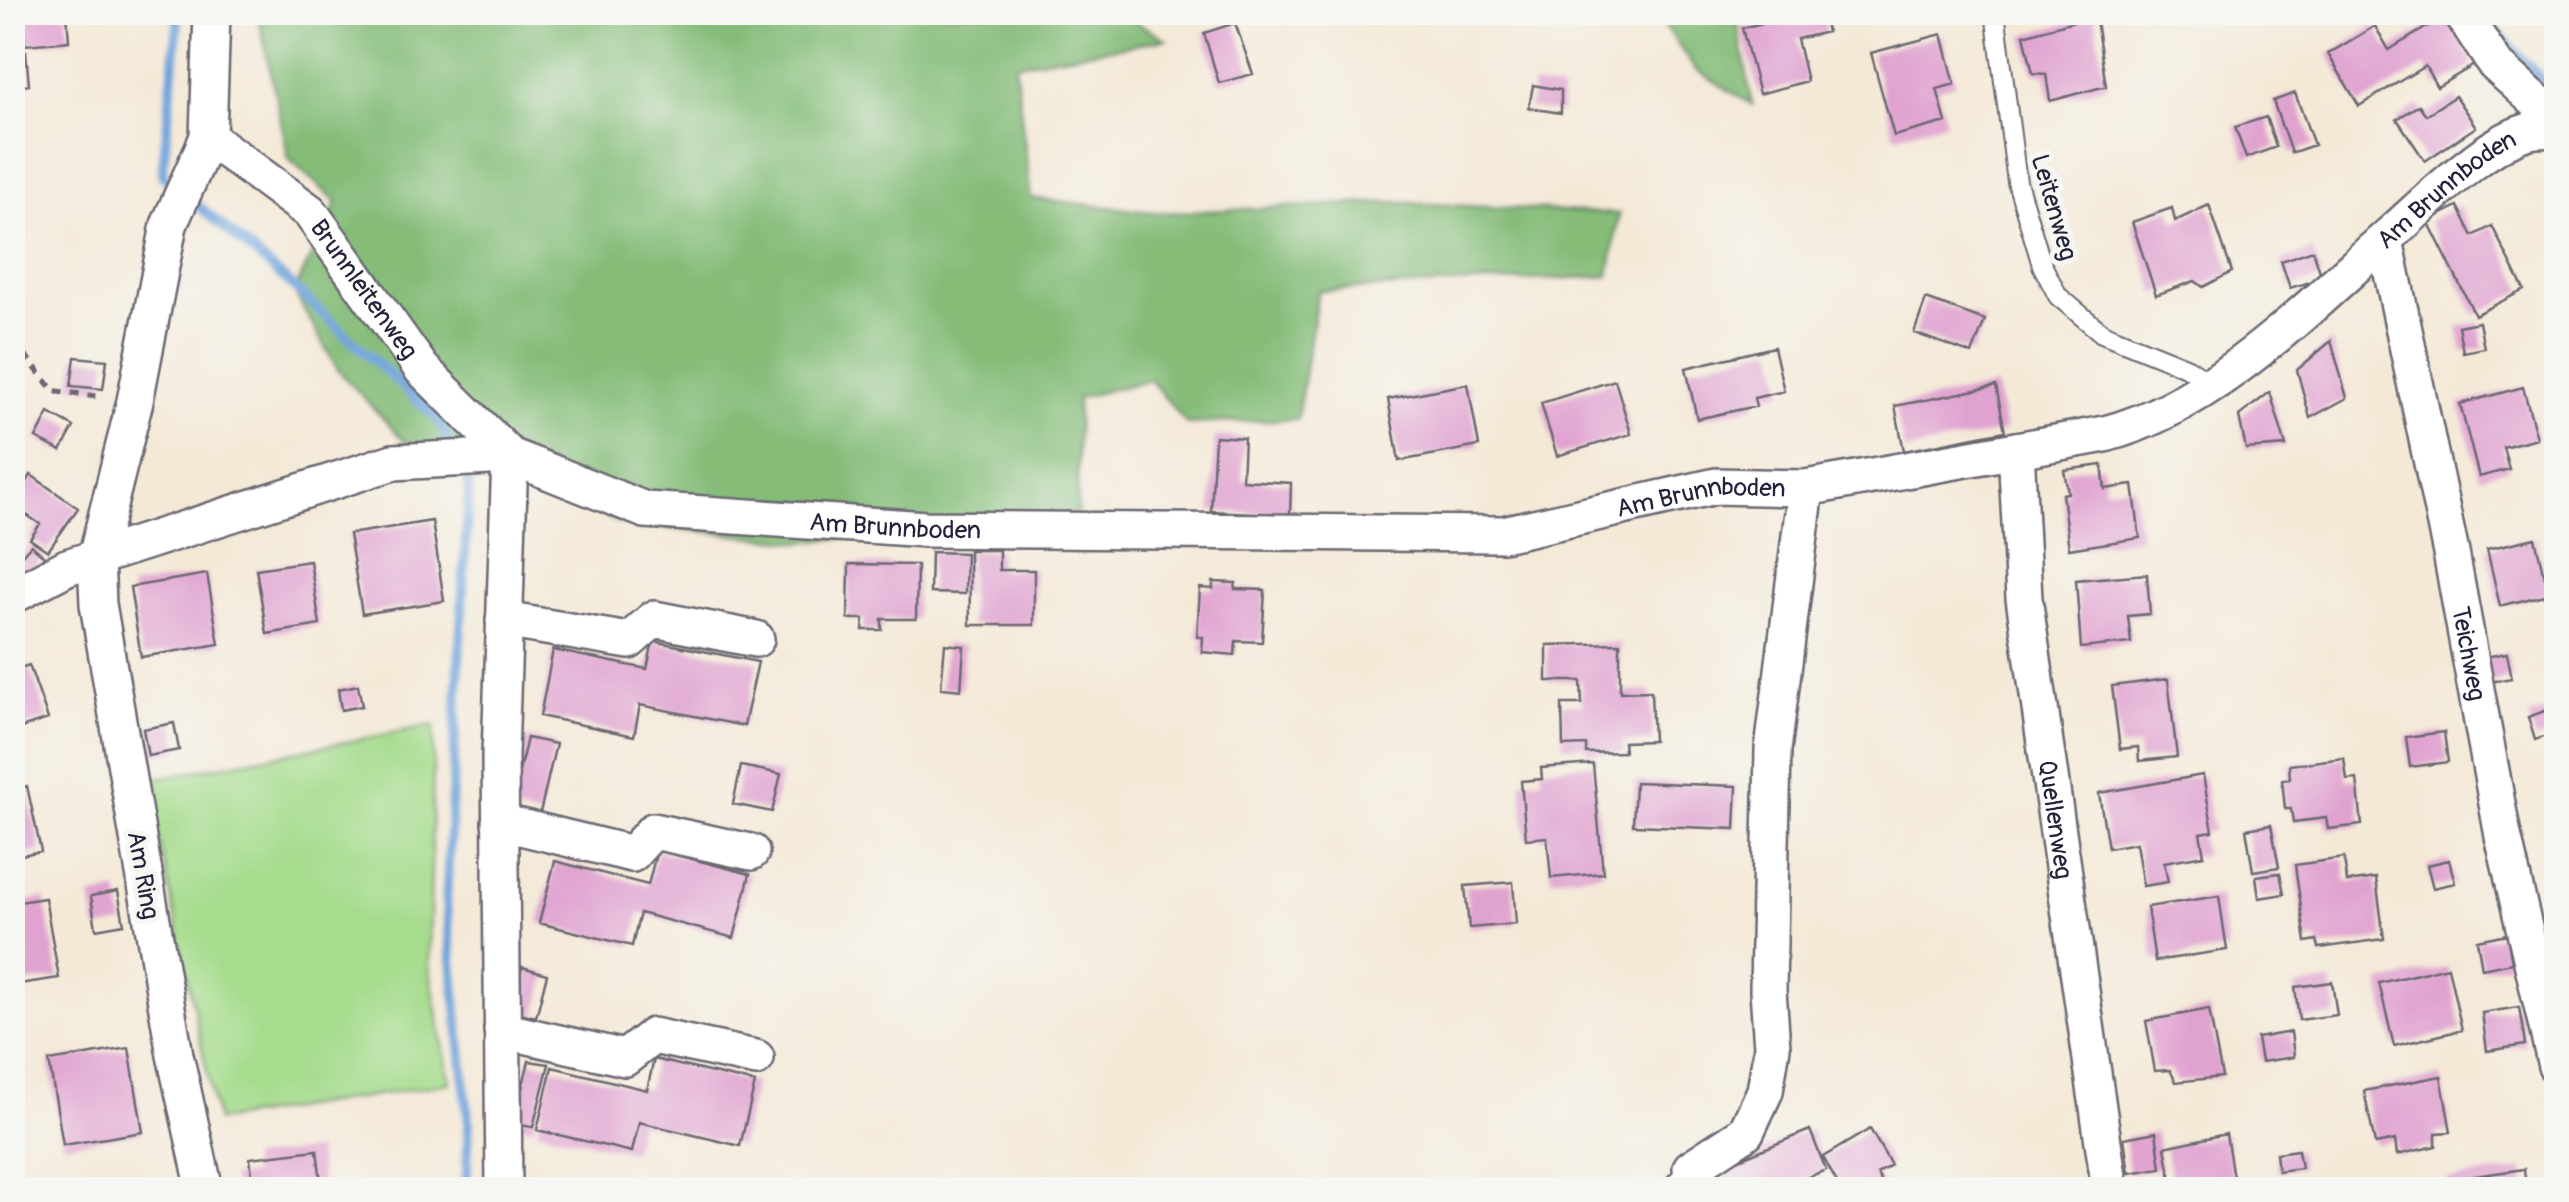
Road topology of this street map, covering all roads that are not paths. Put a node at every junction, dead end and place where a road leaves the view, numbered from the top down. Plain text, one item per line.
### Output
1 (212, 12) edge
2 (1995, 12) edge
3 (2461, 12) edge
4 (2556, 119) edge
5 (2556, 129) edge
6 (208, 137) junction
7 (2384, 240) junction
8 (2210, 383) junction
9 (2016, 450) junction
10 (495, 456) junction
11 (1806, 488) junction
12 (96, 558) junction
13 (12, 596) edge
14 (504, 620) junction
15 (756, 639) dead end
16 (500, 822) junction
17 (751, 852) dead end
18 (502, 1030) junction
19 (756, 1058) dead end
20 (2556, 1066) edge
21 (1679, 1179) edge
22 (204, 1190) edge
23 (504, 1190) edge
24 (2110, 1190) edge

1 - 6 street
2 - 8 lane, Leitenweg
3 - 4 street
5 - 7 street, Am Brunnboden
6 - 10 street, Brunnleitenweg
6 - 12 street
7 - 8 street, Am Brunnboden
7 - 20 street, Teichweg
8 - 9 street, Am Brunnboden
9 - 11 street, Am Brunnboden
9 - 24 street, Quellenweg
10 - 11 street, Am Brunnboden
10 - 12 street, Am Brunnboden
10 - 14 street
11 - 21 street, Am Brunnboden
12 - 13 street, Am Brunnboden
12 - 22 street, Am Ring
14 - 15 street
14 - 16 street
16 - 17 street
16 - 18 street
18 - 19 street
18 - 23 street

